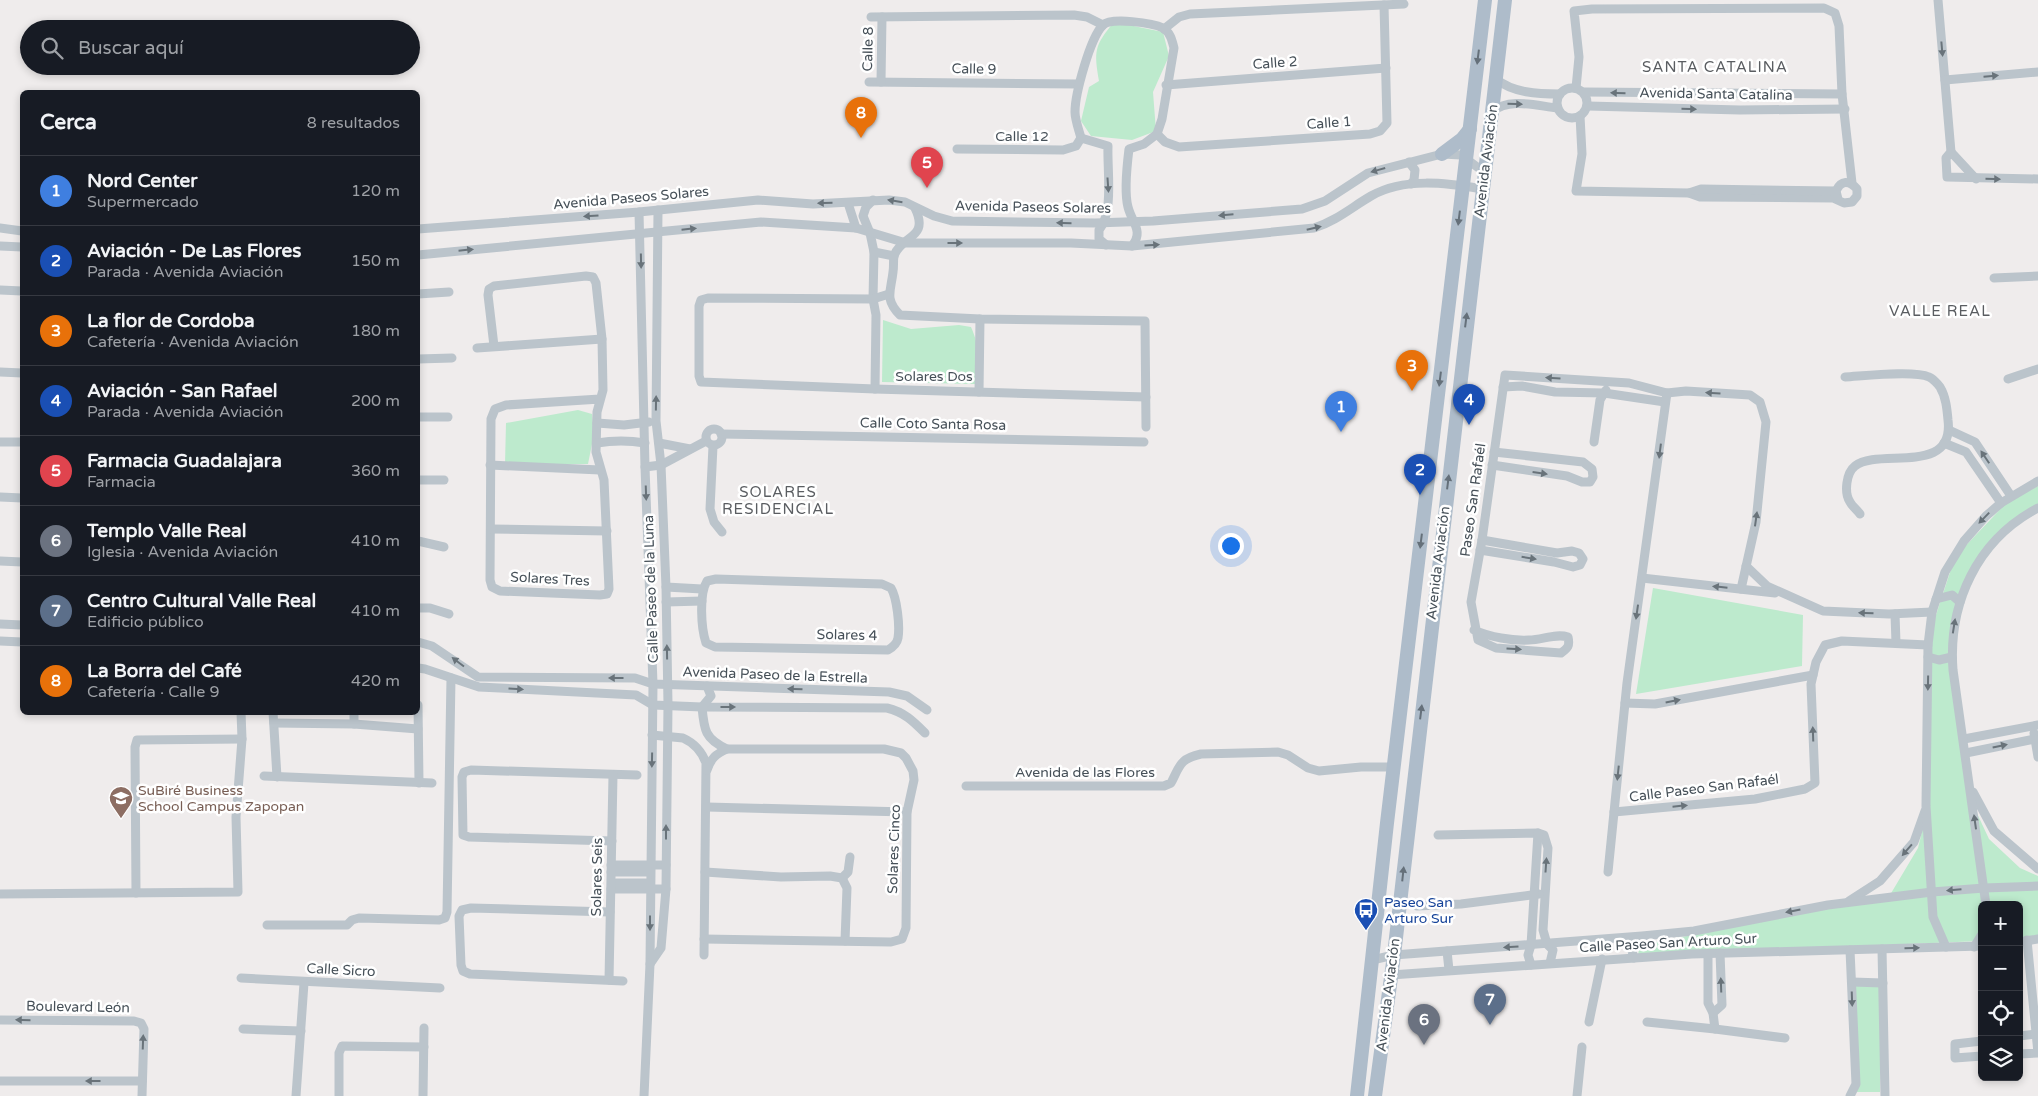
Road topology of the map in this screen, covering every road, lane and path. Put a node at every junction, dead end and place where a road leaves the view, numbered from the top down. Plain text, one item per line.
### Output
1 (1938, 0) edge
2 (1404, 4) dead end
3 (1484, 4) edge
4 (1384, 5) junction
5 (1504, 5) edge
6 (871, 17) dead end
7 (882, 17) junction
8 (1103, 25) junction
9 (1164, 29) junction
10 (1386, 68) junction
11 (2038, 72) edge
12 (1496, 79) junction
13 (1945, 80) junction
14 (869, 82) dead end
15 (881, 82) junction
16 (1078, 84) junction
17 (1166, 85) junction
18 (1580, 90) junction
19 (1560, 94) junction
20 (1842, 94) junction
21 (1740, 95) junction
22 (1588, 106) junction
23 (1558, 108) junction
24 (1844, 109) junction
25 (1740, 110) junction
26 (1492, 112) junction
27 (1580, 116) junction
28 (1470, 128) junction
29 (1157, 134) junction
30 (1081, 138) junction
31 (957, 150) dead end
32 (1951, 152) junction
33 (1442, 154) junction
34 (1466, 157) junction
35 (1409, 162) junction
36 (1484, 172) junction
37 (1976, 179) junction
38 (2038, 180) edge
39 (1852, 183) junction
40 (1411, 184) junction
41 (1462, 185) junction
42 (1482, 189) junction
43 (1837, 195) junction
44 (873, 200) junction
45 (848, 203) junction
46 (915, 208) junction
47 (658, 210) junction
48 (640, 212) junction
49 (1133, 222) junction
50 (1104, 223) junction
51 (0, 228) edge
52 (856, 228) junction
53 (420, 229) edge
54 (20, 230) edge
55 (658, 232) junction
56 (640, 233) junction
57 (870, 233) junction
58 (906, 243) junction
59 (1106, 245) junction
60 (0, 246) edge
61 (1132, 246) junction
62 (20, 248) edge
63 (874, 252) junction
64 (420, 255) edge
65 (894, 256) junction
66 (2038, 276) edge
67 (1994, 278) dead end
68 (0, 290) edge
69 (20, 291) edge
70 (449, 292) dead end
71 (420, 294) edge
72 (889, 294) junction
73 (873, 299) junction
74 (980, 319) junction
75 (602, 339) junction
76 (494, 346) junction
77 (477, 348) dead end
78 (452, 358) dead end
79 (420, 359) edge
80 (2038, 369) edge
81 (0, 372) edge
82 (20, 373) edge
83 (1845, 376) dead end
84 (2008, 379) dead end
85 (1614, 382) junction
86 (1629, 383) junction
87 (1503, 387) junction
88 (875, 389) junction
89 (979, 392) junction
90 (1604, 393) junction
91 (1628, 395) junction
92 (1146, 397) junction
93 (1666, 398) junction
94 (600, 399) junction
95 (420, 417) edge
96 (448, 417) dead end
97 (656, 421) junction
98 (644, 422) junction
99 (597, 423) junction
100 (1146, 426) dead end
101 (1949, 430) junction
102 (721, 434) junction
103 (0, 442) edge
104 (20, 442) edge
105 (1144, 442) dead end
106 (1594, 442) dead end
107 (597, 443) junction
108 (645, 443) junction
109 (710, 443) junction
110 (1944, 443) junction
111 (659, 444) junction
112 (690, 450) junction
113 (1494, 452) junction
114 (661, 465) junction
115 (1492, 465) junction
116 (490, 466) junction
117 (645, 467) junction
118 (600, 470) junction
119 (420, 480) edge
120 (444, 480) dead end
121 (2038, 481) edge
122 (2011, 496) junction
123 (0, 497) edge
124 (20, 498) edge
125 (2001, 503) junction
126 (2038, 508) edge
127 (1860, 514) dead end
128 (490, 529) junction
129 (606, 532) junction
130 (722, 532) dead end
131 (1482, 540) junction
132 (420, 541) edge
133 (444, 547) dead end
134 (1480, 550) junction
135 (0, 561) edge
136 (20, 562) edge
137 (1746, 566) junction
138 (1642, 578) junction
139 (666, 587) junction
140 (702, 589) junction
141 (1741, 589) junction
142 (1786, 594) junction
143 (1936, 598) junction
144 (702, 601) junction
145 (666, 602) junction
146 (1960, 602) junction
147 (420, 608) edge
148 (1932, 612) junction
149 (449, 614) dead end
150 (1895, 614) junction
151 (0, 624) edge
152 (20, 626) edge
153 (1474, 630) junction
154 (0, 641) edge
155 (20, 642) edge
156 (420, 643) edge
157 (1896, 643) junction
158 (1928, 645) junction
159 (1928, 657) junction
160 (1952, 657) junction
161 (420, 668) edge
162 (1813, 675) junction
163 (478, 677) junction
164 (451, 678) junction
165 (653, 684) junction
166 (668, 685) junction
167 (707, 686) junction
168 (479, 687) junction
169 (843, 691) junction
170 (1625, 703) junction
171 (653, 705) junction
172 (668, 705) junction
173 (702, 707) junction
174 (842, 708) junction
175 (927, 710) dead end
176 (241, 715) edge
177 (273, 715) edge
178 (354, 715) edge
179 (418, 715) edge
180 (274, 723) junction
181 (354, 724) junction
182 (2035, 726) edge
183 (418, 729) junction
184 (925, 733) dead end
185 (652, 734) junction
186 (667, 736) junction
187 (242, 739) junction
188 (1964, 739) junction
189 (2035, 739) junction
190 (727, 749) junction
191 (1966, 753) junction
192 (2038, 757) edge
193 (1393, 767) junction
194 (707, 770) junction
195 (613, 774) junction
196 (637, 775) dead end
197 (264, 776) dead end
198 (277, 777) junction
199 (419, 782) junction
200 (432, 783) dead end
201 (966, 786) dead end
202 (1970, 788) junction
203 (1926, 806) junction
204 (707, 807) junction
205 (906, 812) junction
206 (1614, 812) junction
207 (1538, 833) junction
208 (1438, 835) dead end
209 (612, 841) junction
210 (850, 857) dead end
211 (666, 865) junction
212 (611, 868) junction
213 (650, 868) junction
214 (2038, 869) edge
215 (705, 872) junction
216 (1608, 872) dead end
217 (842, 878) junction
218 (611, 886) junction
219 (650, 886) junction
220 (2038, 886) edge
221 (1984, 888) junction
222 (666, 889) junction
223 (1932, 892) junction
224 (136, 893) junction
225 (0, 894) edge
226 (1534, 894) junction
227 (1545, 894) junction
228 (1986, 901) edge
229 (1848, 902) junction
230 (1417, 906) dead end
231 (610, 912) junction
232 (267, 925) dead end
233 (1642, 936) junction
234 (704, 939) junction
235 (2038, 939) edge
236 (845, 941) junction
237 (2023, 941) edge
238 (1547, 944) junction
239 (1531, 945) junction
240 (1978, 946) edge
241 (1946, 947) junction
242 (1882, 949) junction
243 (1850, 950) junction
244 (1447, 951) junction
245 (1720, 953) junction
246 (1708, 954) junction
247 (704, 955) dead end
248 (1394, 956) junction
249 (1634, 958) junction
250 (1602, 959) junction
251 (1372, 960) junction
252 (650, 964) junction
253 (1550, 964) junction
254 (1531, 965) junction
255 (1448, 970) junction
256 (1391, 975) junction
257 (241, 978) dead end
258 (609, 980) junction
259 (623, 981) dead end
260 (1852, 982) junction
261 (304, 983) junction
262 (1883, 983) junction
263 (440, 988) dead end
264 (1713, 1013) junction
265 (0, 1020) edge
266 (1589, 1022) dead end
267 (1647, 1022) dead end
268 (424, 1028) dead end
269 (243, 1029) dead end
270 (1715, 1029) junction
271 (301, 1030) junction
272 (2036, 1034) junction
273 (2023, 1036) edge
274 (1785, 1038) dead end
275 (1978, 1041) edge
276 (424, 1047) junction
277 (1582, 1047) dead end
278 (2023, 1054) edge
279 (1978, 1056) edge
280 (0, 1081) edge
281 (142, 1081) junction
282 (142, 1096) edge
283 (296, 1096) edge
284 (339, 1096) edge
285 (423, 1096) edge
286 (644, 1096) edge
287 (1357, 1096) edge
288 (1375, 1096) edge
289 (1577, 1096) edge
290 (1850, 1096) edge
291 (1885, 1096) edge

1 -> 13 street
2 - 4 street
3 - 5 main road
3 -> 28 main road, Avenida Aviación
4 - 9 street
4 - 10 street, Calle 1
5 - 12 main road, Avenida Aviación
6 - 7 street
7 - 8 street
7 - 15 street, Calle 8
8 - 9 street
8 - 16 street
9 - 17 street
10 - 17 street, Calle 2
10 - 29 street, Calle 1
13 -> 11 street
12 - 19 street
12 - 26 main road, Avenida Aviación
13 - 32 street
14 - 15 street, Calle 9
15 - 16 street, Calle 9
16 - 30 street
17 - 29 street
18 - 19 street
18 - 20 street
21 -> 18 street, Avenida Santa Catalina
18 - 22 street
19 - 23 street
20 - 21 street, Avenida Santa Catalina
20 - 24 street
21 - 25 street
22 -> 25 street, Avenida Santa Catalina
22 - 27 street
26 -> 23 street
23 - 27 street
24 - 25 street, Avenida Santa Catalina
24 - 39 street
26 - 36 main road, Avenida Aviación
27 - 43 street
28 - 33 main road
28 - 34 main road, Avenida Aviación
29 - 49 street
30 - 31 street, Calle 12
30 -> 50 street
32 - 37 street
32 - 37 street
33 - 34 street, Avenida Paseos Solares
33 - 35 street, Avenida Paseos Solares
34 - 36 street
34 - 41 main road, Avenida Aviación
35 - 40 street
35 -> 49 street, Avenida Paseos Solares
36 - 42 main road, Avenida Aviación
37 -> 38 street
39 - 43 street
39 - 43 street
40 - 41 street
61 -> 40 street
41 - 42 street
41 -> 193 main road, Avenida Aviación
248 -> 42 main road, Avenida Aviación
44 - 45 street, Avenida Paseos Solares
46 -> 44 street, Avenida Paseos Solares
44 - 57 street
45 -> 47 street, Avenida Paseos Solares
45 - 52 street
50 -> 46 street, Avenida Paseos Solares
46 - 58 street
47 - 48 street, Avenida Paseos Solares
47 - 55 street, Calle Paseo de la Luna
48 -> 53 street, Avenida Paseos Solares
48 - 56 street, Calle Paseo de la Luna
49 - 50 street, Avenida Paseos Solares
49 - 61 street
50 - 59 street
51 - 54 street
55 -> 52 street
52 - 57 street
55 - 56 street
97 -> 55 street, Calle Paseo de la Luna
64 -> 56 street
56 -> 98 street, Calle Paseo de la Luna
57 - 58 street
57 - 63 street, Solares Dos
58 -> 59 street
58 - 65 street
59 - 61 street
60 - 62 street
63 - 65 street
63 - 73 street, Solares Dos
65 - 72 street
66 - 67 street
68 - 69 street
70 - 71 street
72 - 73 street
72 - 74 street
73 - 88 street, Solares Dos
73 - 88 street
74 - 89 street, Solares Dos
74 - 92 street
75 - 76 street
75 - 76 street, Solares Tres
75 - 94 street, Solares Tres
76 - 77 street
78 - 79 street
80 - 84 street
81 - 82 street
83 - 101 street
85 - 86 street
85 -> 87 street, Paseo San Rafaél
85 - 90 street
86 - 91 street
86 - 93 street
87 - 90 street
87 - 113 street, Paseo San Rafaél
88 - 89 street, Solares Dos
89 - 92 street
90 - 91 street
90 - 106 street
91 - 93 street
92 - 100 street
137 -> 93 street
93 -> 138 street, Calle Paseo San Rafaél
94 - 99 street, Solares Tres
94 - 116 street, Solares Tres
95 - 96 street
97 - 98 street
97 - 111 street, Calle Paseo de la Luna
98 - 99 street
98 - 108 street, Calle Paseo de la Luna
99 - 107 street, Solares Tres
101 - 110 street
122 -> 101 street
102 - 105 street, Calle Coto Santa Rosa
102 - 109 street, Calle Coto Santa Rosa
102 - 109 street, Calle Coto Santa Rosa
103 - 104 street
107 - 108 street
107 - 118 street, Solares Tres
108 - 117 street, Calle Paseo de la Luna
109 - 112 street, Calle Coto Santa Rosa
109 - 130 street
110 - 125 street
110 - 127 street
111 - 112 street
111 - 114 street, Calle Paseo de la Luna
112 - 114 street, Calle Coto Santa Rosa
113 - 115 street, Paseo San Rafaél
115 -> 113 street
114 - 117 street, Calle Coto Santa Rosa
114 - 139 street, Calle Paseo de la Luna
115 - 131 street, Paseo San Rafaél
116 - 118 street
116 - 128 street, Solares Tres
117 -> 165 street, Calle Paseo de la Luna
118 - 129 street, Solares Tres
119 - 120 street
121 - 122 street
122 - 125 street
123 - 124 street
125 -> 143 street
126 - 146 street
128 - 129 street
128 - 129 street, Solares Tres
131 - 134 street, Paseo San Rafaél
134 -> 131 street
132 - 133 street
134 - 153 street, Paseo San Rafaél
135 - 136 street
137 - 141 street
137 - 142 street
141 -> 138 street
138 -> 170 street, Calle Paseo San Rafaél
139 - 140 street, Solares 4
139 - 145 street, Calle Paseo de la Luna
140 - 144 street, Solares 4
140 - 144 street, Solares 4
141 - 142 street
150 -> 142 street
143 - 146 street
143 - 148 street
144 - 145 street
166 -> 145 street, Calle Paseo de la Luna
160 -> 146 street
147 - 149 street
148 - 150 street
148 - 158 street
150 - 157 street
151 - 152 street
153 -> 153 street
154 - 155 street
163 -> 156 street
157 - 158 street, Calle Paseo San Rafaél
157 - 162 street, Calle Paseo San Rafaél
158 - 159 street
159 - 160 street
159 -> 203 street
160 - 188 street
161 - 164 street
170 -> 162 street
206 -> 162 street, Calle Paseo San Rafaél
165 -> 163 street, Avenida Paseo de la Estrella
163 - 168 street
164 - 168 street
164 - 232 street
165 - 166 street, Avenida Paseo de la Estrella
165 - 171 street, Calle Paseo de la Luna
166 - 167 street, Avenida Paseo de la Estrella
166 - 172 street, Calle Paseo de la Luna
169 -> 167 street, Avenida Paseo de la Estrella
167 - 173 street
168 -> 171 street
169 - 174 street
169 - 175 street, Avenida Paseo de la Estrella
170 -> 206 street, Calle Paseo San Rafaél
171 - 172 street
171 - 185 street, Calle Paseo de la Luna
172 - 173 street
172 - 186 street, Calle Paseo de la Luna
173 -> 174 street
173 - 190 street
174 - 184 street
176 - 187 street
177 - 180 street
178 - 181 street
179 - 183 street
180 - 181 street
180 - 198 street
181 - 183 street
182 - 188 street
182 - 189 street
183 - 199 street
185 - 186 street
185 -> 213 street, Calle Paseo de la Luna
186 - 194 street
211 -> 186 street, Calle Paseo de la Luna
187 - 224 street
187 - 224 street
188 - 191 street
191 -> 189 street
189 - 192 street
190 - 194 street
190 - 205 street, Solares Cinco
191 - 202 street
193 - 201 street, Avenida de las Flores
193 - 251 main road, Avenida Aviación
194 - 204 street
195 - 196 street
195 - 209 street, Solares Seis
195 - 209 street
197 - 198 street
198 - 199 street
199 - 200 street
202 - 214 street
221 -> 202 street
203 - 223 street
203 -> 229 street
204 - 205 street
204 - 215 street
205 - 236 street, Solares Cinco
206 - 216 street
207 - 208 street
207 - 226 street
227 -> 207 street
209 - 212 street, Solares Seis
210 - 217 street
211 - 213 street
211 - 222 street, Calle Paseo de la Luna
212 - 213 street
212 - 218 street, Solares Seis
213 - 219 street, Calle Paseo de la Luna
215 - 217 street
215 - 234 street
217 - 236 street
218 - 219 street
218 - 231 street, Solares Seis
219 - 222 street
219 -> 252 street, Calle Paseo de la Luna
220 - 221 street, Calle Paseo San Arturo Sur
221 -> 223 street, Calle Paseo San Arturo Sur
221 - 228 street
222 - 252 street, Calle Paseo de la Luna
223 - 229 street, Calle Paseo San Arturo Sur
223 - 241 street
224 - 225 street
226 - 227 street
226 - 230 street
226 - 239 street
227 - 238 street
229 -> 233 street, Calle Paseo San Arturo Sur
231 - 258 street, Solares Seis
231 - 258 street
233 - 238 street, Calle Paseo San Arturo Sur
233 - 249 street
234 - 236 street, Solares Cinco
234 - 247 street
235 - 237 street
237 - 272 street
238 - 239 street, Calle Paseo San Arturo Sur
238 - 253 street
239 -> 244 street, Calle Paseo San Arturo Sur
239 - 254 street
240 - 241 street, Calle Paseo San Arturo Sur
242 -> 241 street, Calle Paseo San Arturo Sur
242 - 243 street, Calle Paseo San Arturo Sur
242 - 262 street
243 - 245 street, Calle Paseo San Arturo Sur
243 - 260 street
244 - 248 street, Calle Paseo San Arturo Sur
244 - 255 street
245 - 246 street, Calle Paseo San Arturo Sur
264 -> 245 street
246 - 249 street, Calle Paseo San Arturo Sur
246 - 264 street
248 - 251 street, Calle Paseo San Arturo Sur
248 - 256 main road, Avenida Aviación
249 - 250 street, Calle Paseo San Arturo Sur
250 - 253 street, Calle Paseo San Arturo Sur
250 - 266 street
251 - 287 main road, Avenida Aviación
252 - 286 street, Calle Paseo de la Luna
253 - 254 street, Calle Paseo San Arturo Sur
254 - 255 street, Calle Paseo San Arturo Sur
255 - 256 street, Calle Paseo San Arturo Sur
256 - 288 main road, Avenida Aviación
257 - 261 street, Calle Sicro
258 - 259 street
260 - 262 street
260 -> 290 street
261 - 263 street, Calle Sicro
261 - 271 street
262 - 291 street
264 - 270 street
281 -> 265 street, Boulevard León
267 - 270 street
268 - 276 street
269 - 271 street
270 - 274 street
271 - 283 street
272 - 273 street
272 - 278 street
275 - 279 street
276 - 284 street
276 - 285 street
277 - 289 street
281 -> 280 street
281 - 282 street, Boulevard León

